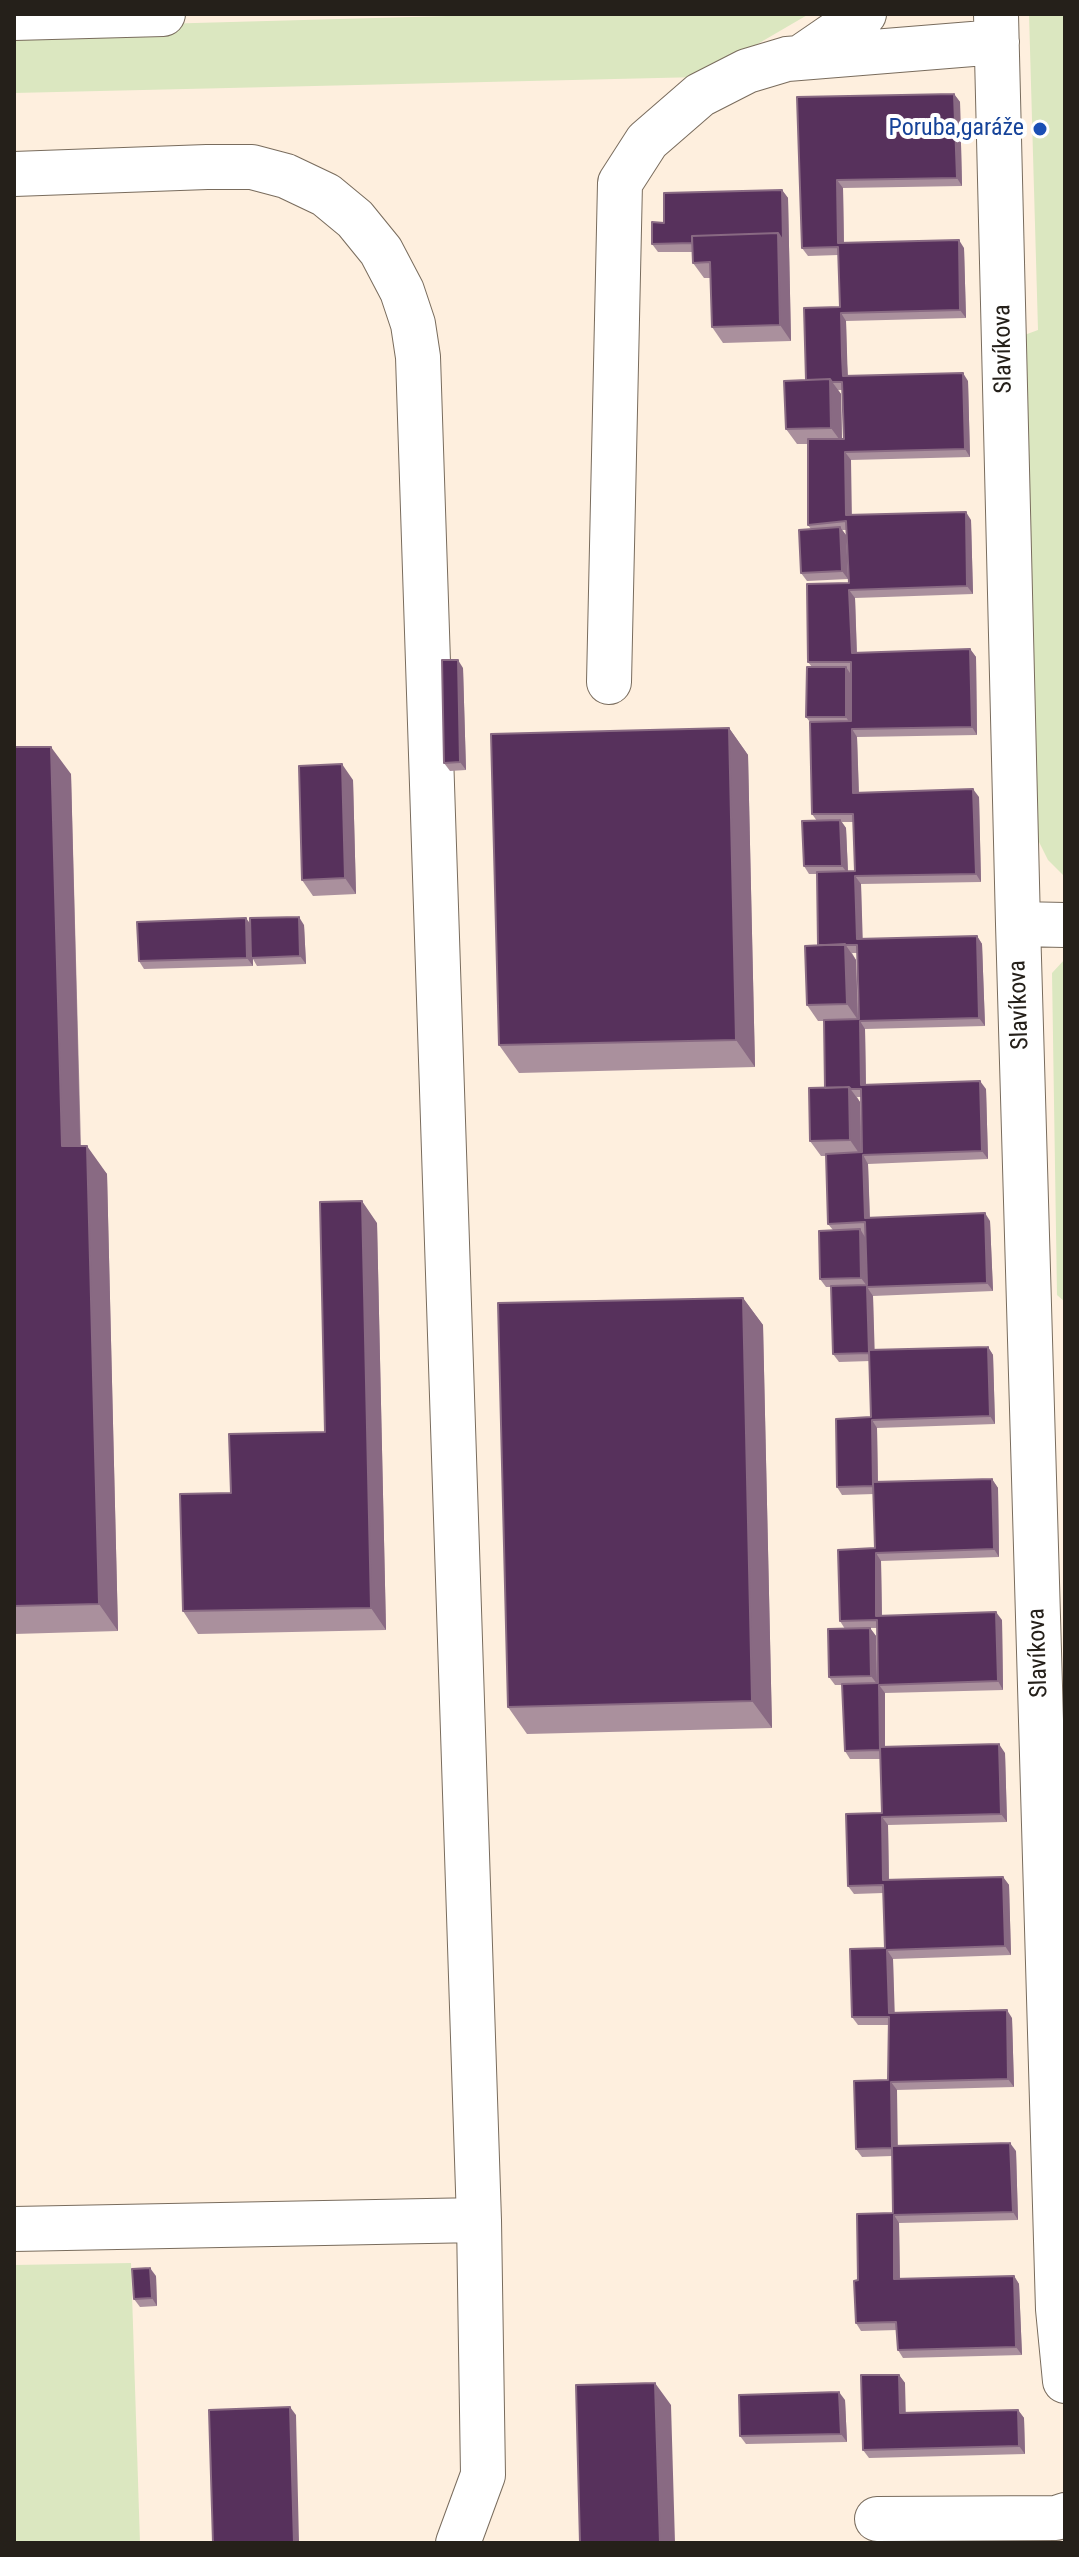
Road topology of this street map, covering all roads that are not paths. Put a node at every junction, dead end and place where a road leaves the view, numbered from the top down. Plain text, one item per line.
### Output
1 (163, 14) edge
2 (864, 14) edge
3 (14, 18) edge
4 (996, 28) edge
5 (799, 59) junction
6 (14, 174) edge
7 (609, 682) dead end
8 (1018, 924) junction
9 (1065, 925) edge
10 (479, 2220) junction
11 (14, 2229) edge
12 (1065, 2381) edge
13 (1065, 2515) edge
14 (877, 2519) dead end
15 (458, 2543) edge

1 - 3 street
2 - 5 street
4 - 5 street
4 - 8 street, Slavíkova
5 - 7 street
6 - 10 street
8 - 9 street, Slavíkova
8 - 12 street, Slavíkova
10 - 11 street
10 - 15 street
13 - 14 street

